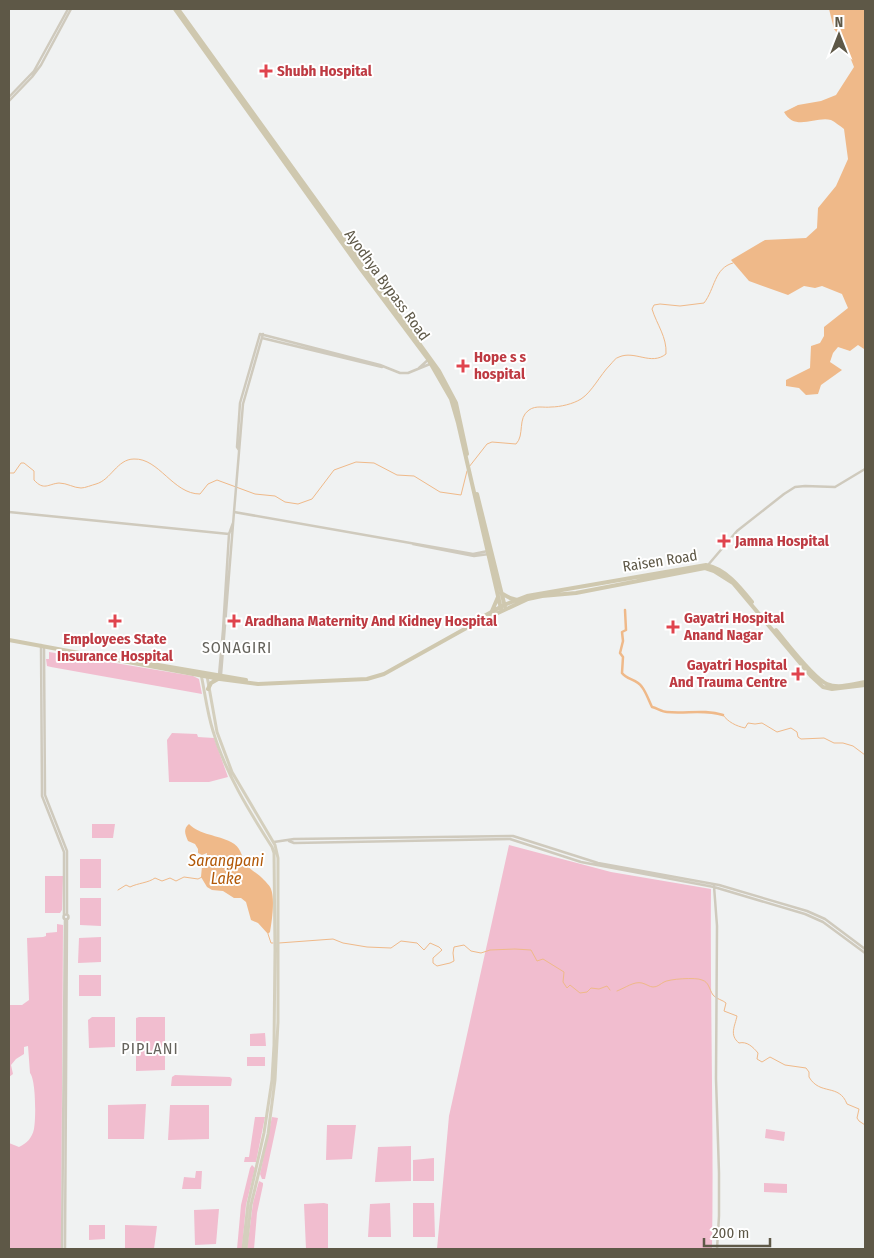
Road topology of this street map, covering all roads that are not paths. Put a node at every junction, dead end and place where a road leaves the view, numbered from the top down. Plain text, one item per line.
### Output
1 (70, 9) edge
2 (177, 9) edge
3 (9, 97) edge
4 (9, 101) edge
5 (430, 361) junction
6 (865, 469) edge
7 (9, 512) edge
8 (234, 512) junction
9 (233, 523) junction
10 (229, 534) junction
11 (490, 552) junction
12 (707, 567) junction
13 (574, 587) junction
14 (500, 593) junction
15 (574, 593) junction
16 (518, 600) junction
17 (503, 608) junction
18 (490, 613) junction
19 (9, 640) edge
20 (42, 646) junction
21 (204, 674) junction
22 (219, 677) junction
23 (865, 683) edge
24 (208, 689) junction
25 (214, 728) junction
26 (271, 842) junction
27 (714, 885) junction
28 (789, 907) junction
29 (865, 949) edge
30 (865, 953) edge
31 (64, 1249) edge
32 (245, 1249) edge
33 (716, 1249) edge

1 - 3 street
1 - 4 street
2 - 5 main road, Ayodhya Bypass Road
5 - 8 street
5 - 11 main road, Ayodhya Bypass Road
6 - 12 street
7 - 10 street
8 - 9 street
8 - 11 street
9 - 10 street
9 - 22 street
10 - 22 street
11 - 14 main road, Ayodhya Bypass Road
12 - 13 main road, Raisen Road
12 - 15 main road, Raisen Road
12 - 23 main road, Raisen Road
13 - 15 main road
13 - 16 main road, Raisen Road
14 - 16 main road
14 - 17 main road, Ayodhya Bypass Road
14 - 18 main road
15 - 17 main road, Raisen Road
16 - 17 main road, Raisen Road
17 - 18 main road
17 - 22 main road
18 - 22 main road
19 - 20 main road
20 - 21 main road
20 - 31 street
21 - 22 main road
21 - 24 main road
21 - 25 main road
22 - 24 main road
24 - 25 main road
25 - 26 main road
26 - 27 street
26 - 32 main road
27 - 28 street
27 - 33 street
28 - 29 street
28 - 30 street

